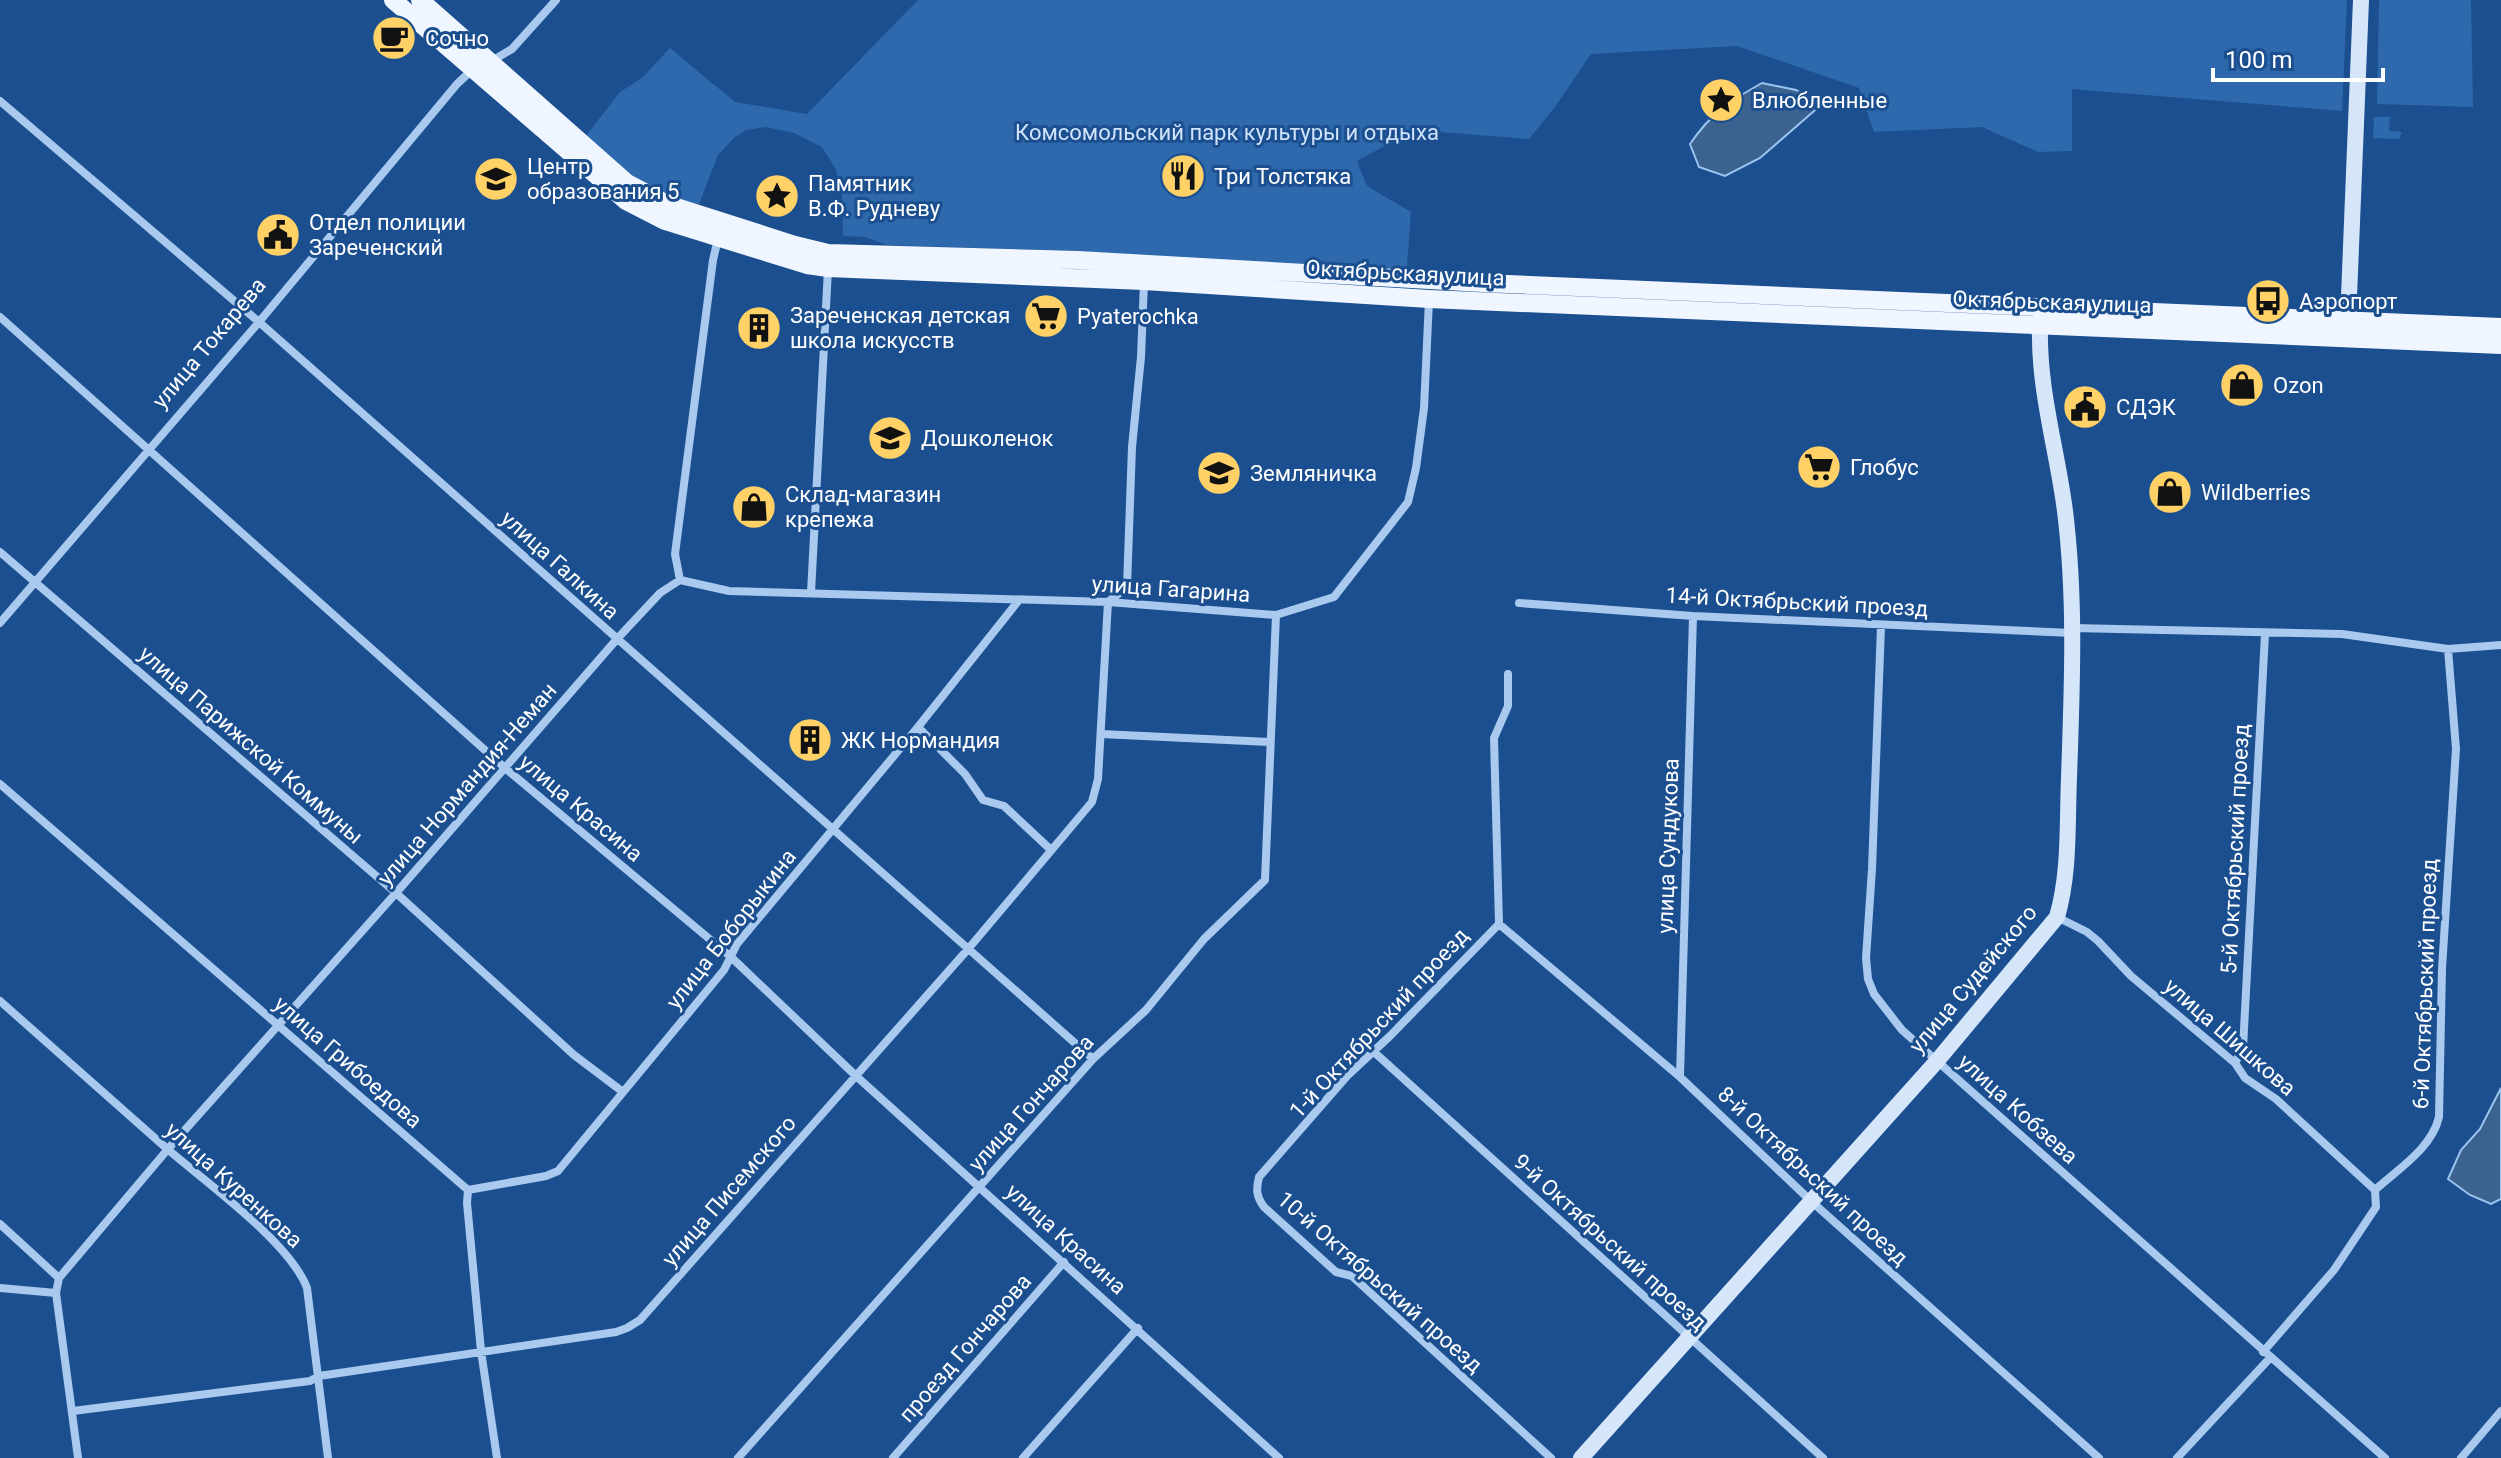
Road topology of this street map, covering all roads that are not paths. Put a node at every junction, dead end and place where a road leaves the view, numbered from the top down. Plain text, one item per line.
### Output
1 (420, 0) edge
2 (556, 0) edge
3 (2361, 0) edge
4 (399, 2) edge
5 (481, 66) junction
6 (0, 101) edge
7 (718, 238) junction
8 (828, 260) junction
9 (1144, 281) junction
10 (1429, 299) junction
11 (2040, 316) junction
12 (0, 317) edge
13 (259, 322) junction
14 (2501, 327) edge
15 (2348, 330) junction
16 (2501, 345) edge
17 (149, 451) junction
18 (0, 552) edge
19 (680, 580) junction
20 (35, 583) junction
21 (811, 593) junction
22 (1019, 600) junction
23 (1108, 602) junction
24 (1519, 603) dead end
25 (1276, 615) junction
26 (1693, 616) junction
27 (0, 623) edge
28 (1881, 626) junction
29 (2073, 630) junction
30 (2265, 634) junction
31 (617, 639) junction
32 (2501, 645) edge
33 (2448, 649) junction
34 (1508, 674) dead end
35 (918, 727) junction
36 (1101, 734) junction
37 (1269, 742) junction
38 (505, 768) junction
39 (0, 784) edge
40 (834, 828) junction
41 (1050, 849) junction
42 (396, 893) junction
43 (2057, 917) junction
44 (1499, 924) junction
45 (969, 948) junction
46 (731, 957) junction
47 (0, 1001) edge
48 (278, 1025) junction
49 (1374, 1052) junction
50 (1093, 1059) junction
51 (1937, 1061) junction
52 (2235, 1063) junction
53 (855, 1075) junction
54 (1680, 1077) junction
55 (623, 1092) junction
56 (168, 1149) junction
57 (980, 1185) junction
58 (468, 1190) junction
59 (2375, 1190) junction
60 (1257, 1198) joint
61 (1811, 1201) junction
62 (0, 1224) edge
63 (1064, 1262) junction
64 (59, 1278) junction
65 (0, 1288) edge
66 (56, 1293) junction
67 (1138, 1328) junction
68 (1688, 1337) junction
69 (481, 1351) junction
70 (2266, 1355) junction
71 (319, 1376) junction
72 (73, 1411) junction
73 (2501, 1411) edge
74 (78, 1458) edge
75 (328, 1458) edge
76 (497, 1458) edge
77 (738, 1458) edge
78 (893, 1458) edge
79 (1023, 1458) edge
80 (1279, 1458) edge
81 (1551, 1458) edge
82 (1581, 1458) edge
83 (1823, 1458) edge
84 (2099, 1458) edge
85 (2177, 1458) edge
86 (2385, 1458) edge
87 (2461, 1458) edge

1 - 5 main road, Октябрьская улица
2 - 5 street, улица Токарева
3 - 15 street
4 - 5 main road, Октябрьская улица
5 - 7 main road, Октябрьская улица
5 - 8 main road, Октябрьская улица
5 - 13 street, улица Токарева
6 - 13 street, улица Галкина
7 - 8 main road, Октябрьская улица
7 - 19 street
8 - 9 main road, Октябрьская улица
8 - 11 main road, Октябрьская улица
8 - 21 street
9 - 10 main road, Октябрьская улица
9 - 23 street
10 - 11 main road, Октябрьская улица
10 - 25 street, улица Гагарина
11 - 15 main road, Октябрьская улица
11 - 29 street, улица Судейского
12 - 17 street, улица Красина
13 - 17 street, улица Токарева
13 - 31 street, улица Галкина
14 - 15 main road, Октябрьская улица
15 - 16 main road, Октябрьская улица
17 - 20 street, улица Токарева
17 - 38 street, улица Красина
18 - 20 street, улица Парижской Коммуны
19 - 21 street, улица Гагарина
19 - 31 street, улица Нормандия-Неман
20 - 27 street, улица Токарева
20 - 42 street, улица Парижской Коммуны
21 - 22 street, улица Гагарина
22 - 23 street, улица Гагарина
22 - 35 street, улица Боборыкина
23 - 25 street, улица Гагарина
23 - 36 street, улица Писемского
24 - 26 street, 14-й Октябрьский проезд
25 - 37 street, улица Гончарова
26 - 28 street, 14-й Октябрьский проезд
26 - 54 street, улица Сундукова
28 - 29 street, 14-й Октябрьский проезд
28 - 51 street, улица Кобзева
29 - 30 street, 14-й Октябрьский проезд
29 - 43 street, улица Судейского
30 - 33 street, 14-й Октябрьский проезд
30 - 52 street, 5-й Октябрьский проезд
31 - 38 street, улица Нормандия-Неман
31 - 40 street, улица Галкина
32 - 33 street, 14-й Октябрьский проезд
33 - 59 street, 6-й Октябрьский проезд
34 - 44 street, 1-й Октябрьский проезд
35 - 40 street, улица Боборыкина
35 - 41 street
36 - 37 street
36 - 41 street, улица Писемского
37 - 50 street, улица Гончарова
38 - 42 street, улица Нормандия-Неман
38 - 46 street, улица Красина
39 - 48 street, улица Грибоедова
40 - 45 street, улица Галкина
40 - 46 street, улица Боборыкина
41 - 45 street, улица Писемского
42 - 48 street, улица Нормандия-Неман
42 - 55 street, улица Парижской Коммуны
43 - 51 street, улица Судейского
43 - 52 street, улица Шишкова
44 - 49 street, 1-й Октябрьский проезд
44 - 54 street, 8-й Октябрьский проезд
45 - 50 street, улица Галкина
45 - 53 street, улица Писемского
46 - 53 street, улица Красина
46 - 55 street, улица Боборыкина
47 - 56 street, улица Куренкова
48 - 56 street, улица Нормандия-Неман
48 - 58 street, улица Грибоедова
49 - 60 street, 1-й Октябрьский проезд
49 - 68 street, 9-й Октябрьский проезд
50 - 57 street, улица Гончарова
51 - 61 street, улица Судейского
51 - 70 street, улица Кобзева
52 - 59 street, улица Шишкова
53 - 57 street, улица Красина
53 - 69 street, улица Писемского
54 - 61 street, 8-й Октябрьский проезд
55 - 58 street, улица Боборыкина
56 - 64 street, улица Нормандия-Неман
56 - 71 street, улица Куренкова
57 - 63 street, улица Красина
57 - 77 street, улица Гончарова
58 - 69 street
59 - 70 street
60 - 81 street, 10-й Октябрьский проезд
61 - 68 street, улица Судейского
61 - 84 street, 8-й Октябрьский проезд
62 - 64 street
63 - 67 street, улица Красина
63 - 78 street, проезд Гончарова
64 - 66 street
65 - 66 street
66 - 72 street
67 - 79 street
67 - 80 street, улица Красина
68 - 82 street, улица Судейского
68 - 83 street, 9-й Октябрьский проезд
69 - 71 street, улица Писемского
69 - 76 street
70 - 85 street
70 - 86 street, улица Кобзева
71 - 72 street, улица Писемского
71 - 75 street, улица Куренкова
72 - 74 street
73 - 87 street

